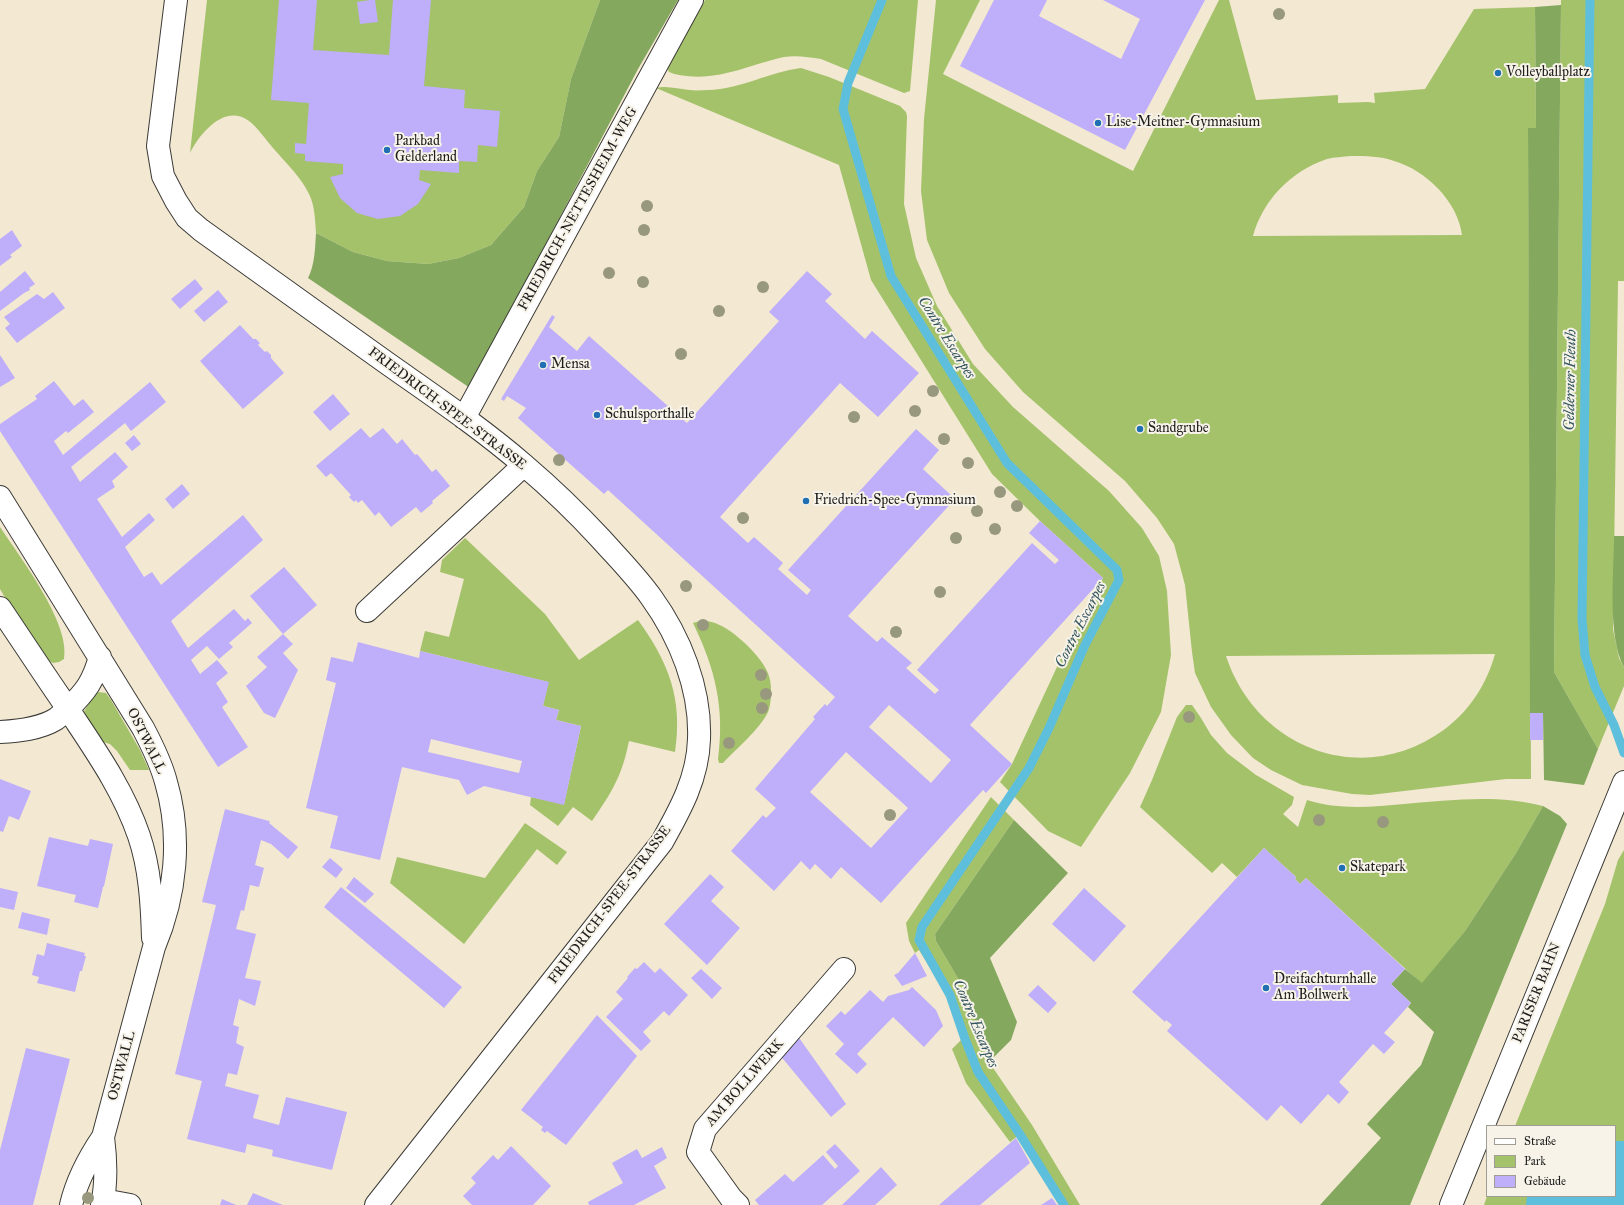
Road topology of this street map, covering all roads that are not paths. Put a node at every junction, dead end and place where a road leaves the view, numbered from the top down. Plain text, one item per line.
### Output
1 (176, 0) edge
2 (692, 0) edge
3 (464, 418) junction
4 (524, 465) junction
5 (0, 497) edge
6 (0, 608) edge
7 (367, 611) dead end
8 (100, 657) junction
9 (68, 709) junction
10 (0, 732) edge
11 (1620, 792) edge
12 (154, 947) junction
13 (844, 968) dead end
14 (102, 1137) junction
15 (103, 1203) edge
16 (71, 1205) edge
17 (130, 1205) edge
18 (376, 1205) edge
19 (738, 1205) edge
20 (1451, 1205) edge

1 - 3 street, FRIEDRICH-SPEE-STRASSE
2 - 3 street, FRIEDRICH-NETTESHEIM-WEG
3 - 4 street, FRIEDRICH-SPEE-STRASSE
4 - 7 street
4 - 18 street, FRIEDRICH-SPEE-STRASSE
5 - 8 street, OSTWALL
6 - 9 street, OSTWALL
8 - 9 street
8 - 12 street, OSTWALL
9 - 10 street
9 - 12 street, OSTWALL
11 - 20 street, PARISER BAHN
12 - 14 street, OSTWALL
13 - 19 street, AM BOLLWERK
14 - 15 street, OSTWALL
14 - 16 street, OSTWALL
15 - 17 street

